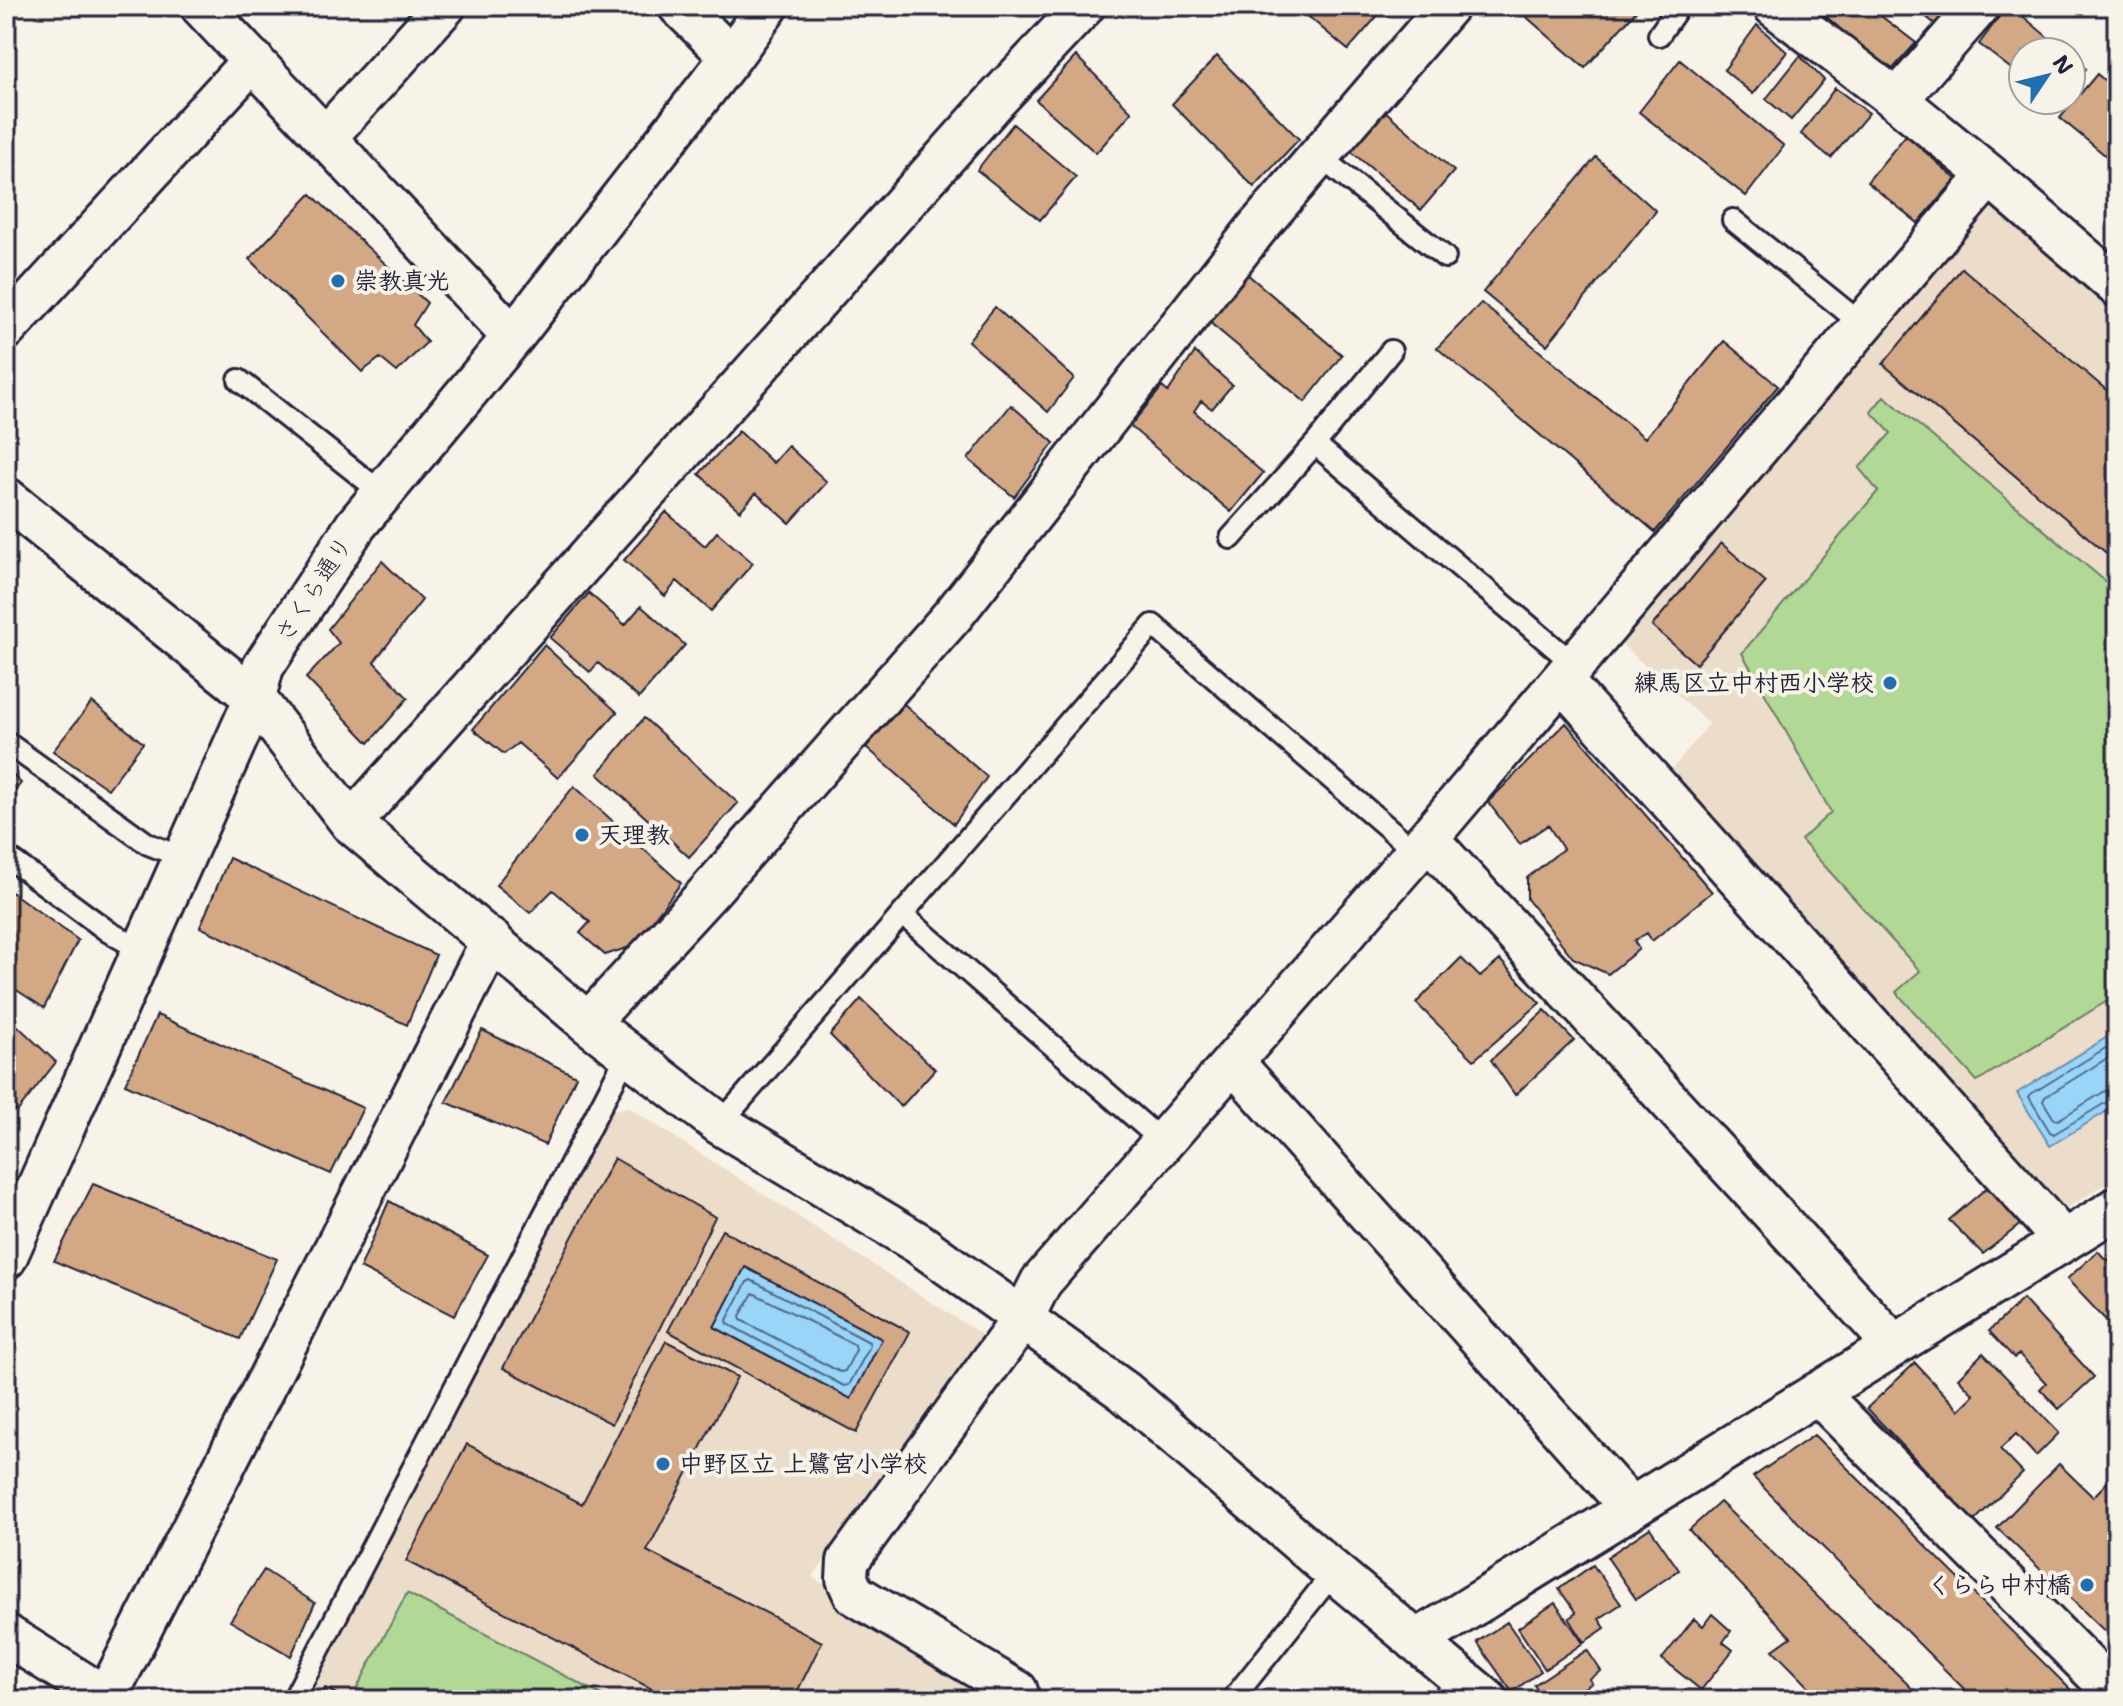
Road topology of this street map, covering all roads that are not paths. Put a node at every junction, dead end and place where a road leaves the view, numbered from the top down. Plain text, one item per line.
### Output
1 (201, 6) edge
2 (445, 6) edge
3 (679, 6) edge
4 (768, 6) edge
5 (1084, 6) edge
6 (1448, 6) edge
7 (1679, 6) edge
8 (1774, 6) edge
9 (1979, 6) edge
10 (1659, 35) dead end
11 (731, 57) junction
12 (253, 60) junction
13 (1897, 100) junction
14 (325, 138) junction
15 (1319, 156) junction
16 (1989, 175) junction
17 (1733, 220) dead end
18 (1445, 257) dead end
19 (2116, 284) edge
20 (1863, 325) junction
21 (6, 329) edge
22 (513, 337) junction
23 (1391, 351) dead end
24 (239, 380) dead end
25 (1315, 444) junction
26 (382, 493) junction
27 (9, 507) edge
28 (1231, 538) dead end
29 (1569, 673) junction
30 (255, 698) junction
31 (6, 742) edge
32 (351, 823) junction
33 (1422, 846) junction
34 (6, 856) edge
35 (184, 858) junction
36 (902, 914) junction
37 (492, 940) junction
38 (143, 951) junction
39 (588, 1023) junction
40 (628, 1053) junction
41 (1233, 1062) junction
42 (720, 1124) junction
43 (1163, 1142) junction
44 (2117, 1208) edge
45 (2064, 1241) junction
46 (6, 1258) edge
47 (1023, 1318) junction
48 (1894, 1345) junction
49 (1817, 1393) junction
50 (1631, 1508) junction
51 (1334, 1572) junction
52 (6, 1635) edge
53 (1416, 1641) junction
54 (2117, 1689) edge
55 (1463, 1693) edge
56 (108, 1699) edge
57 (293, 1700) edge
58 (1011, 1700) edge
59 (1232, 1700) edge

1 - 12 street
2 - 14 street
3 - 11 street
4 - 11 street, さくら通り
5 - 32 street
6 - 15 street
7 - 10 lane
8 - 13 street
9 - 13 street
11 - 22 street, さくら通り
12 - 14 street
12 - 21 street
13 - 16 street
14 - 22 street
15 - 18 lane
15 - 39 street
16 - 19 street
16 - 20 street
17 - 20 lane
20 - 29 street
22 - 26 street, さくら通り
23 - 25 lane
24 - 26 lane
25 - 28 lane
25 - 29 lane
26 - 30 street, さくら通り
27 - 30 street
29 - 33 street
29 - 45 street
30 - 32 street
30 - 35 street, さくら通り
31 - 35 lane
32 - 37 street
33 - 36 lane
33 - 41 street
33 - 48 street
34 - 38 lane
35 - 38 street, さくら通り
36 - 42 lane
36 - 43 lane
37 - 39 street
37 - 56 street
38 - 46 street, さくら通り
39 - 40 street
40 - 42 street
40 - 57 lane
41 - 43 street
41 - 50 street
42 - 47 street
43 - 47 street
44 - 45 street
45 - 48 street
47 - 51 street
47 - 58 street
48 - 49 street
49 - 50 street
49 - 54 street
50 - 53 street
51 - 53 street
51 - 59 lane
52 - 56 street
53 - 55 street

